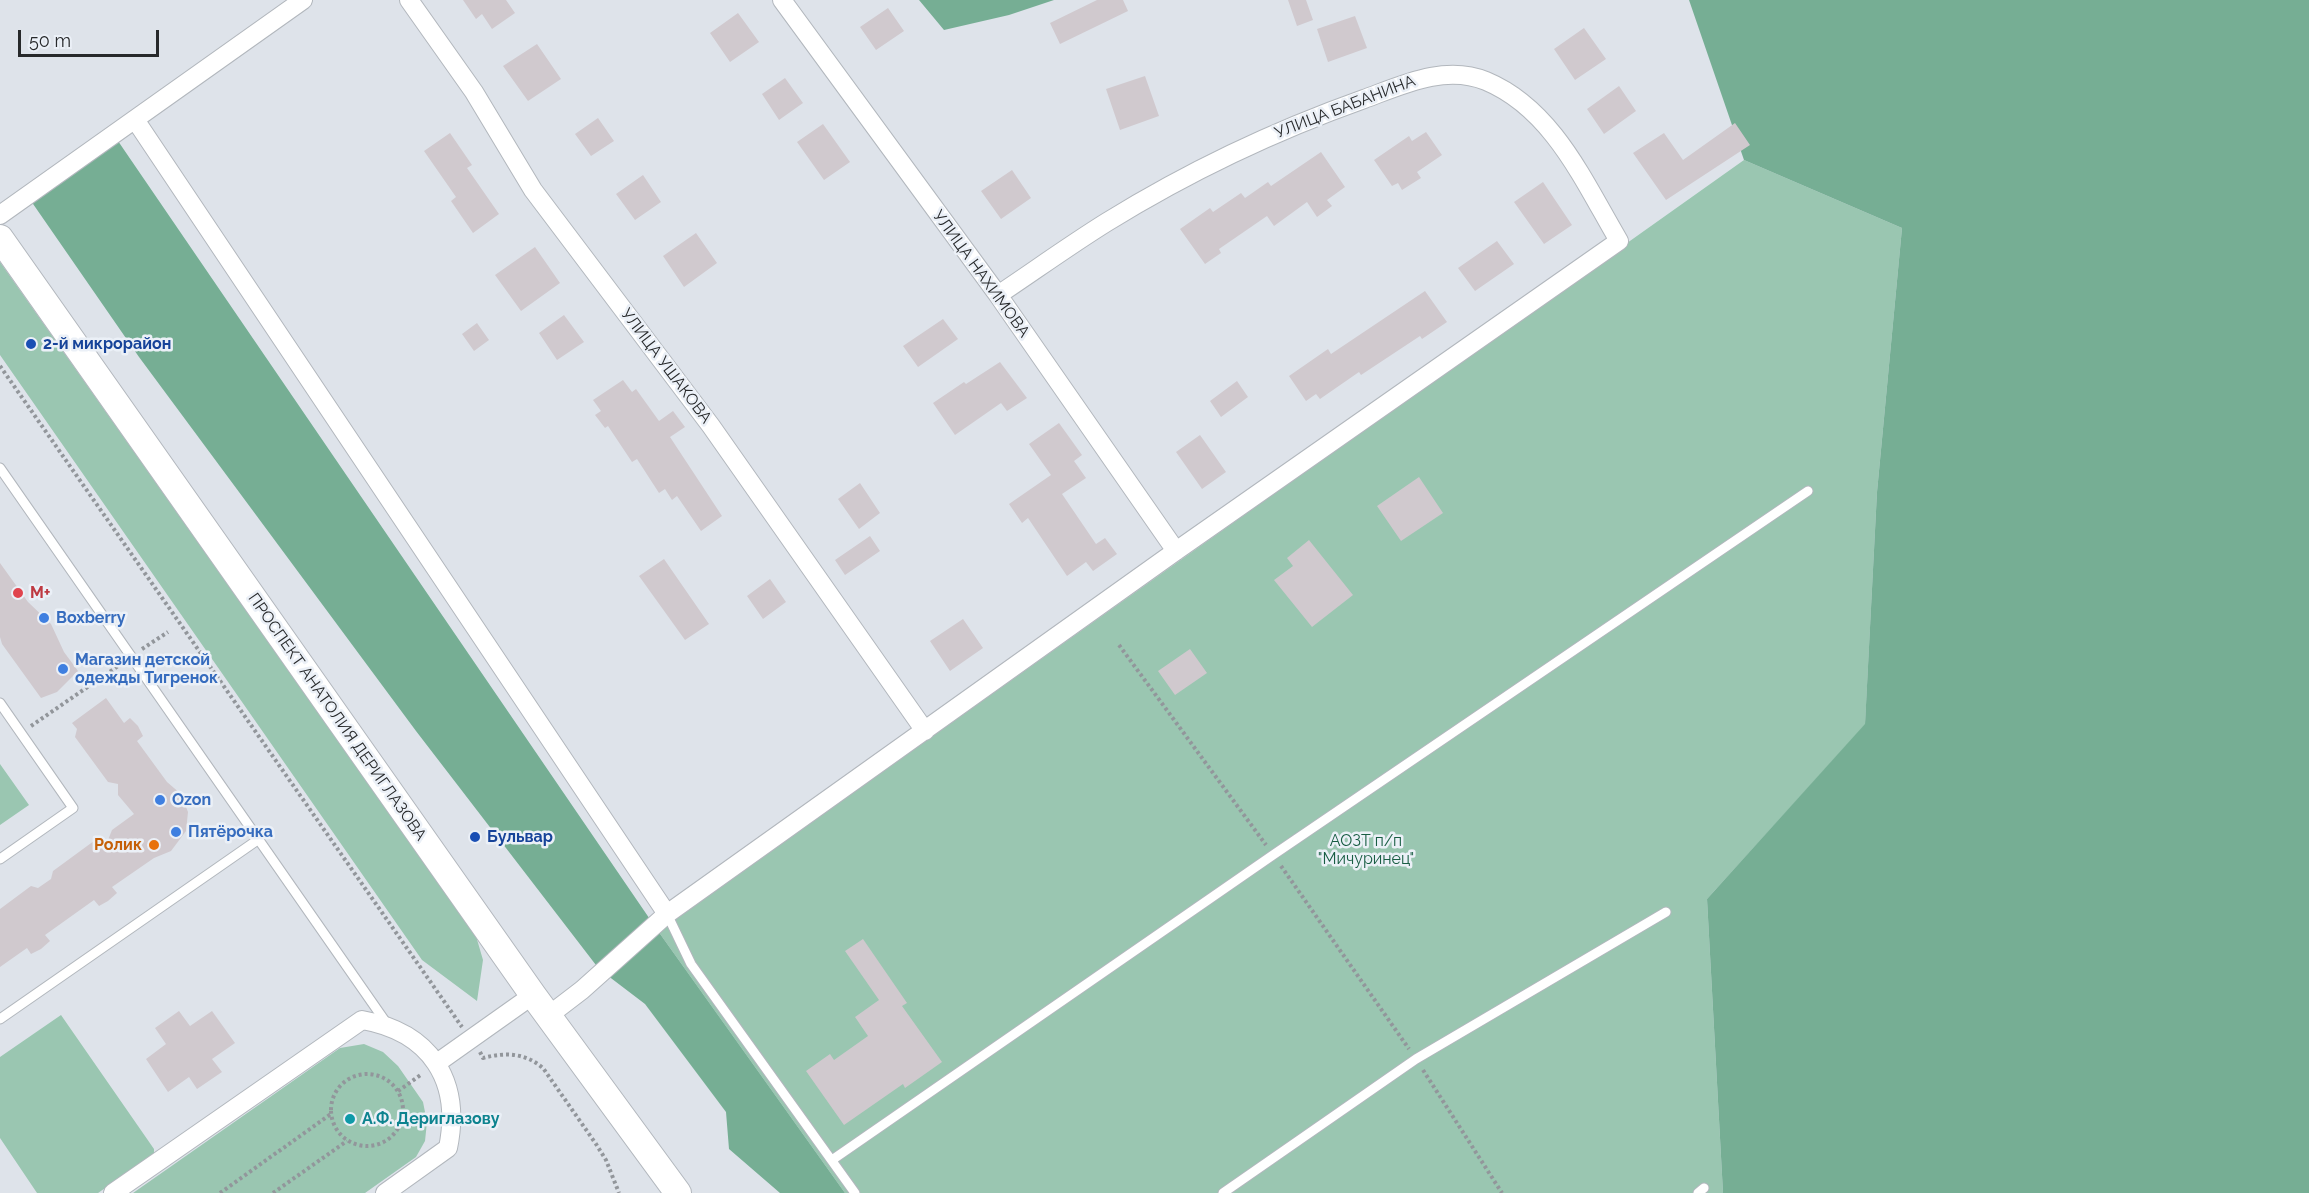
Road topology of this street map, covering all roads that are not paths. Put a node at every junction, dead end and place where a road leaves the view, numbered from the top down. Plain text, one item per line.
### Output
1 (303, 0) edge
2 (409, 0) edge
3 (782, 0) edge
4 (136, 121) junction
5 (0, 215) edge
6 (0, 238) edge
7 (998, 295) junction
8 (0, 468) edge
9 (1808, 490) dead end
10 (1176, 551) junction
11 (0, 703) edge
12 (925, 731) junction
13 (259, 839) junction
14 (0, 859) edge
15 (1666, 912) dead end
16 (667, 914) junction
17 (541, 1005) junction
18 (0, 1018) edge
19 (387, 1024) junction
20 (437, 1063) junction
21 (832, 1160) junction
22 (113, 1193) edge
23 (385, 1193) edge
24 (678, 1193) edge
25 (855, 1193) edge
26 (1223, 1193) edge

1 - 4 street
2 - 12 street, УЛИЦА УШАКОВА
3 - 7 street, УЛИЦА НАХИМОВА
4 - 5 street
4 - 16 street
6 - 17 main road, ПРОСПЕКТ АНАТОЛИЯ ДЕРИГЛАЗОВА
7 - 10 street, УЛИЦА НАХИМОВА
7 - 10 street, УЛИЦА БАБАНИНА
8 - 13 lane
9 - 21 lane
10 - 12 street
11 - 14 lane
12 - 16 street
13 - 18 lane
13 - 19 lane
15 - 26 lane
16 - 17 street
16 - 21 lane
17 - 20 street
17 - 24 main road, ПРОСПЕКТ АНАТОЛИЯ ДЕРИГЛАЗОВА
19 - 20 street
19 - 22 street
20 - 23 street
21 - 25 lane

